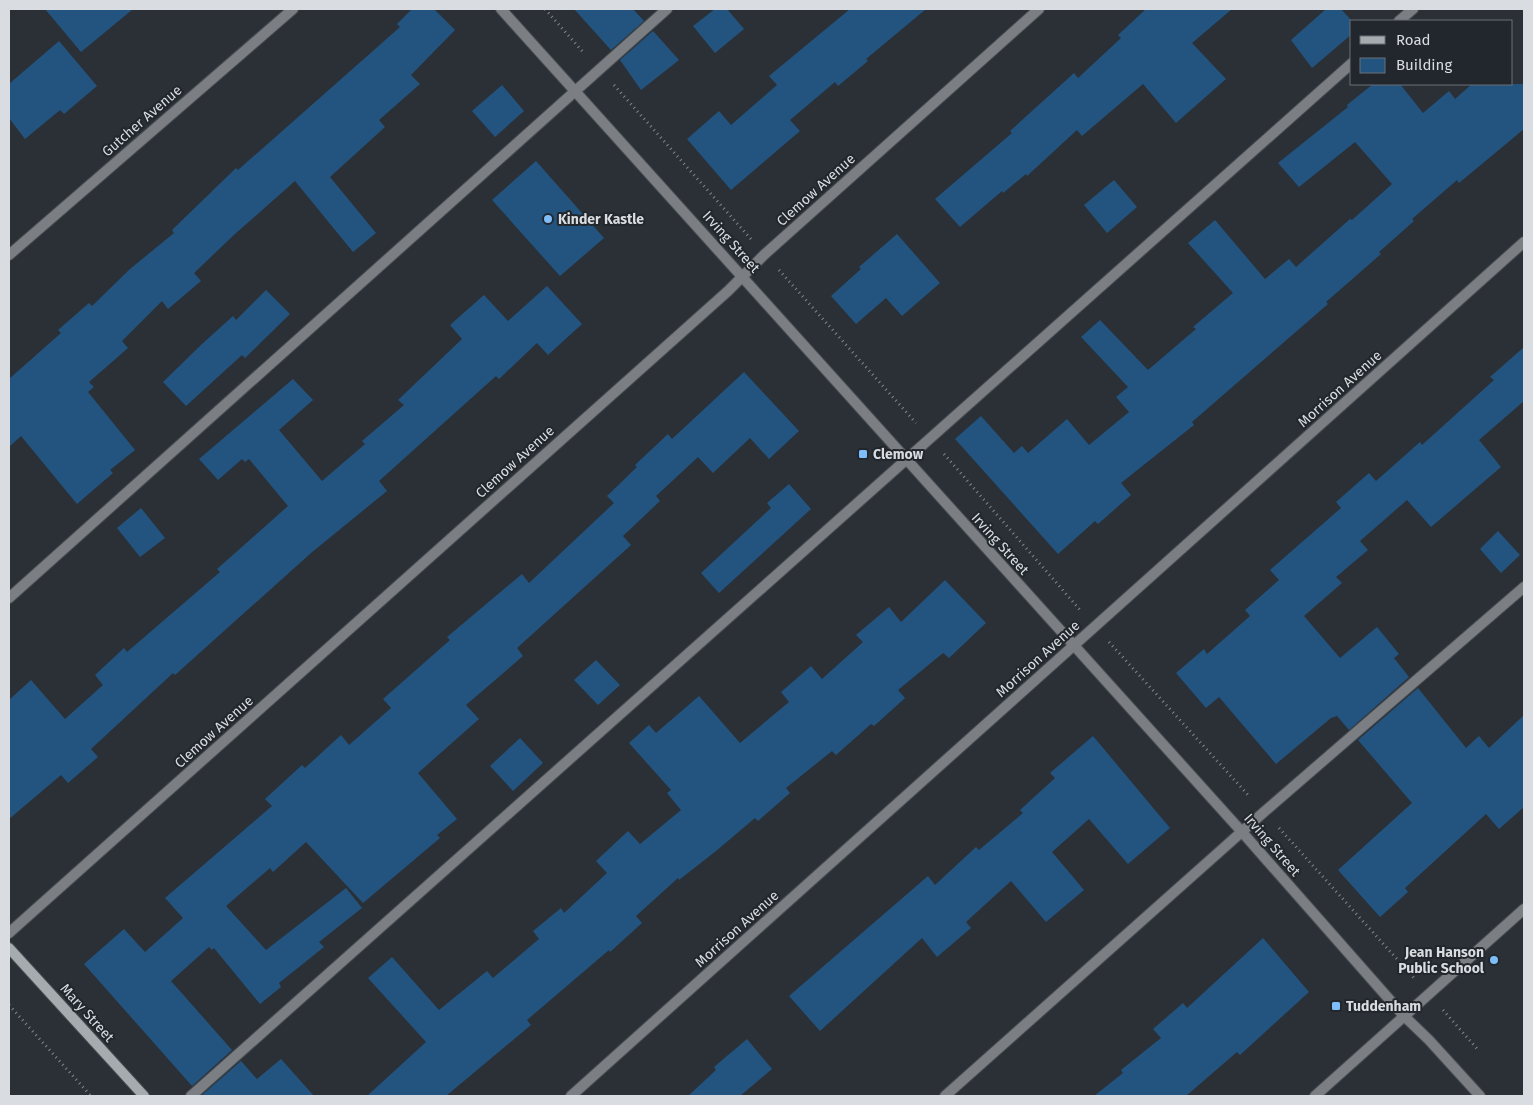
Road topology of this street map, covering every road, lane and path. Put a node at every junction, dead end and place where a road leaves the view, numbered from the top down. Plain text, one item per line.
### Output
1 (293, 9) edge
2 (501, 9) edge
3 (545, 9) edge
4 (666, 9) edge
5 (1039, 9) edge
6 (1413, 9) edge
7 (1400, 20) edge
8 (1350, 65) edge
9 (599, 69) junction
10 (575, 90) junction
11 (1524, 242) edge
12 (765, 254) junction
13 (9, 255) edge
14 (742, 275) junction
15 (931, 439) junction
16 (908, 460) junction
17 (1524, 587) edge
18 (9, 598) edge
19 (1095, 626) junction
20 (1073, 646) junction
21 (1264, 812) junction
22 (1242, 832) junction
23 (1524, 909) edge
24 (9, 934) edge
25 (9, 948) edge
26 (1429, 994) junction
27 (9, 1005) edge
28 (1404, 1016) junction
29 (1479, 1051) dead end
30 (91, 1096) edge
31 (144, 1096) edge
32 (191, 1096) edge
33 (571, 1096) edge
34 (945, 1096) edge
35 (1315, 1096) edge
36 (1480, 1096) edge

1 - 13 street, Gutcher Avenue
2 - 10 street, Irving Street
3 - 9 path
4 - 9 street
5 - 12 street, Clemow Avenue
6 - 7 street
8 - 15 street
9 - 10 street
9 - 12 path
10 - 14 street, Irving Street
10 - 18 street
11 - 19 street, Morrison Avenue
12 - 14 street, Clemow Avenue
12 - 15 path
14 - 16 street, Irving Street
14 - 24 street, Clemow Avenue
15 - 16 street
15 - 19 path
16 - 20 street, Irving Street
16 - 32 street
17 - 21 street
19 - 20 street, Morrison Avenue
19 - 21 path
20 - 22 street, Irving Street
20 - 33 street, Morrison Avenue
21 - 22 street
21 - 26 path
22 - 28 street, Irving Street
22 - 34 street
23 - 26 street
25 - 31 street, Mary Street
26 - 28 street
26 - 29 path
27 - 30 path
28 - 35 street
28 - 36 street, Irving Street

